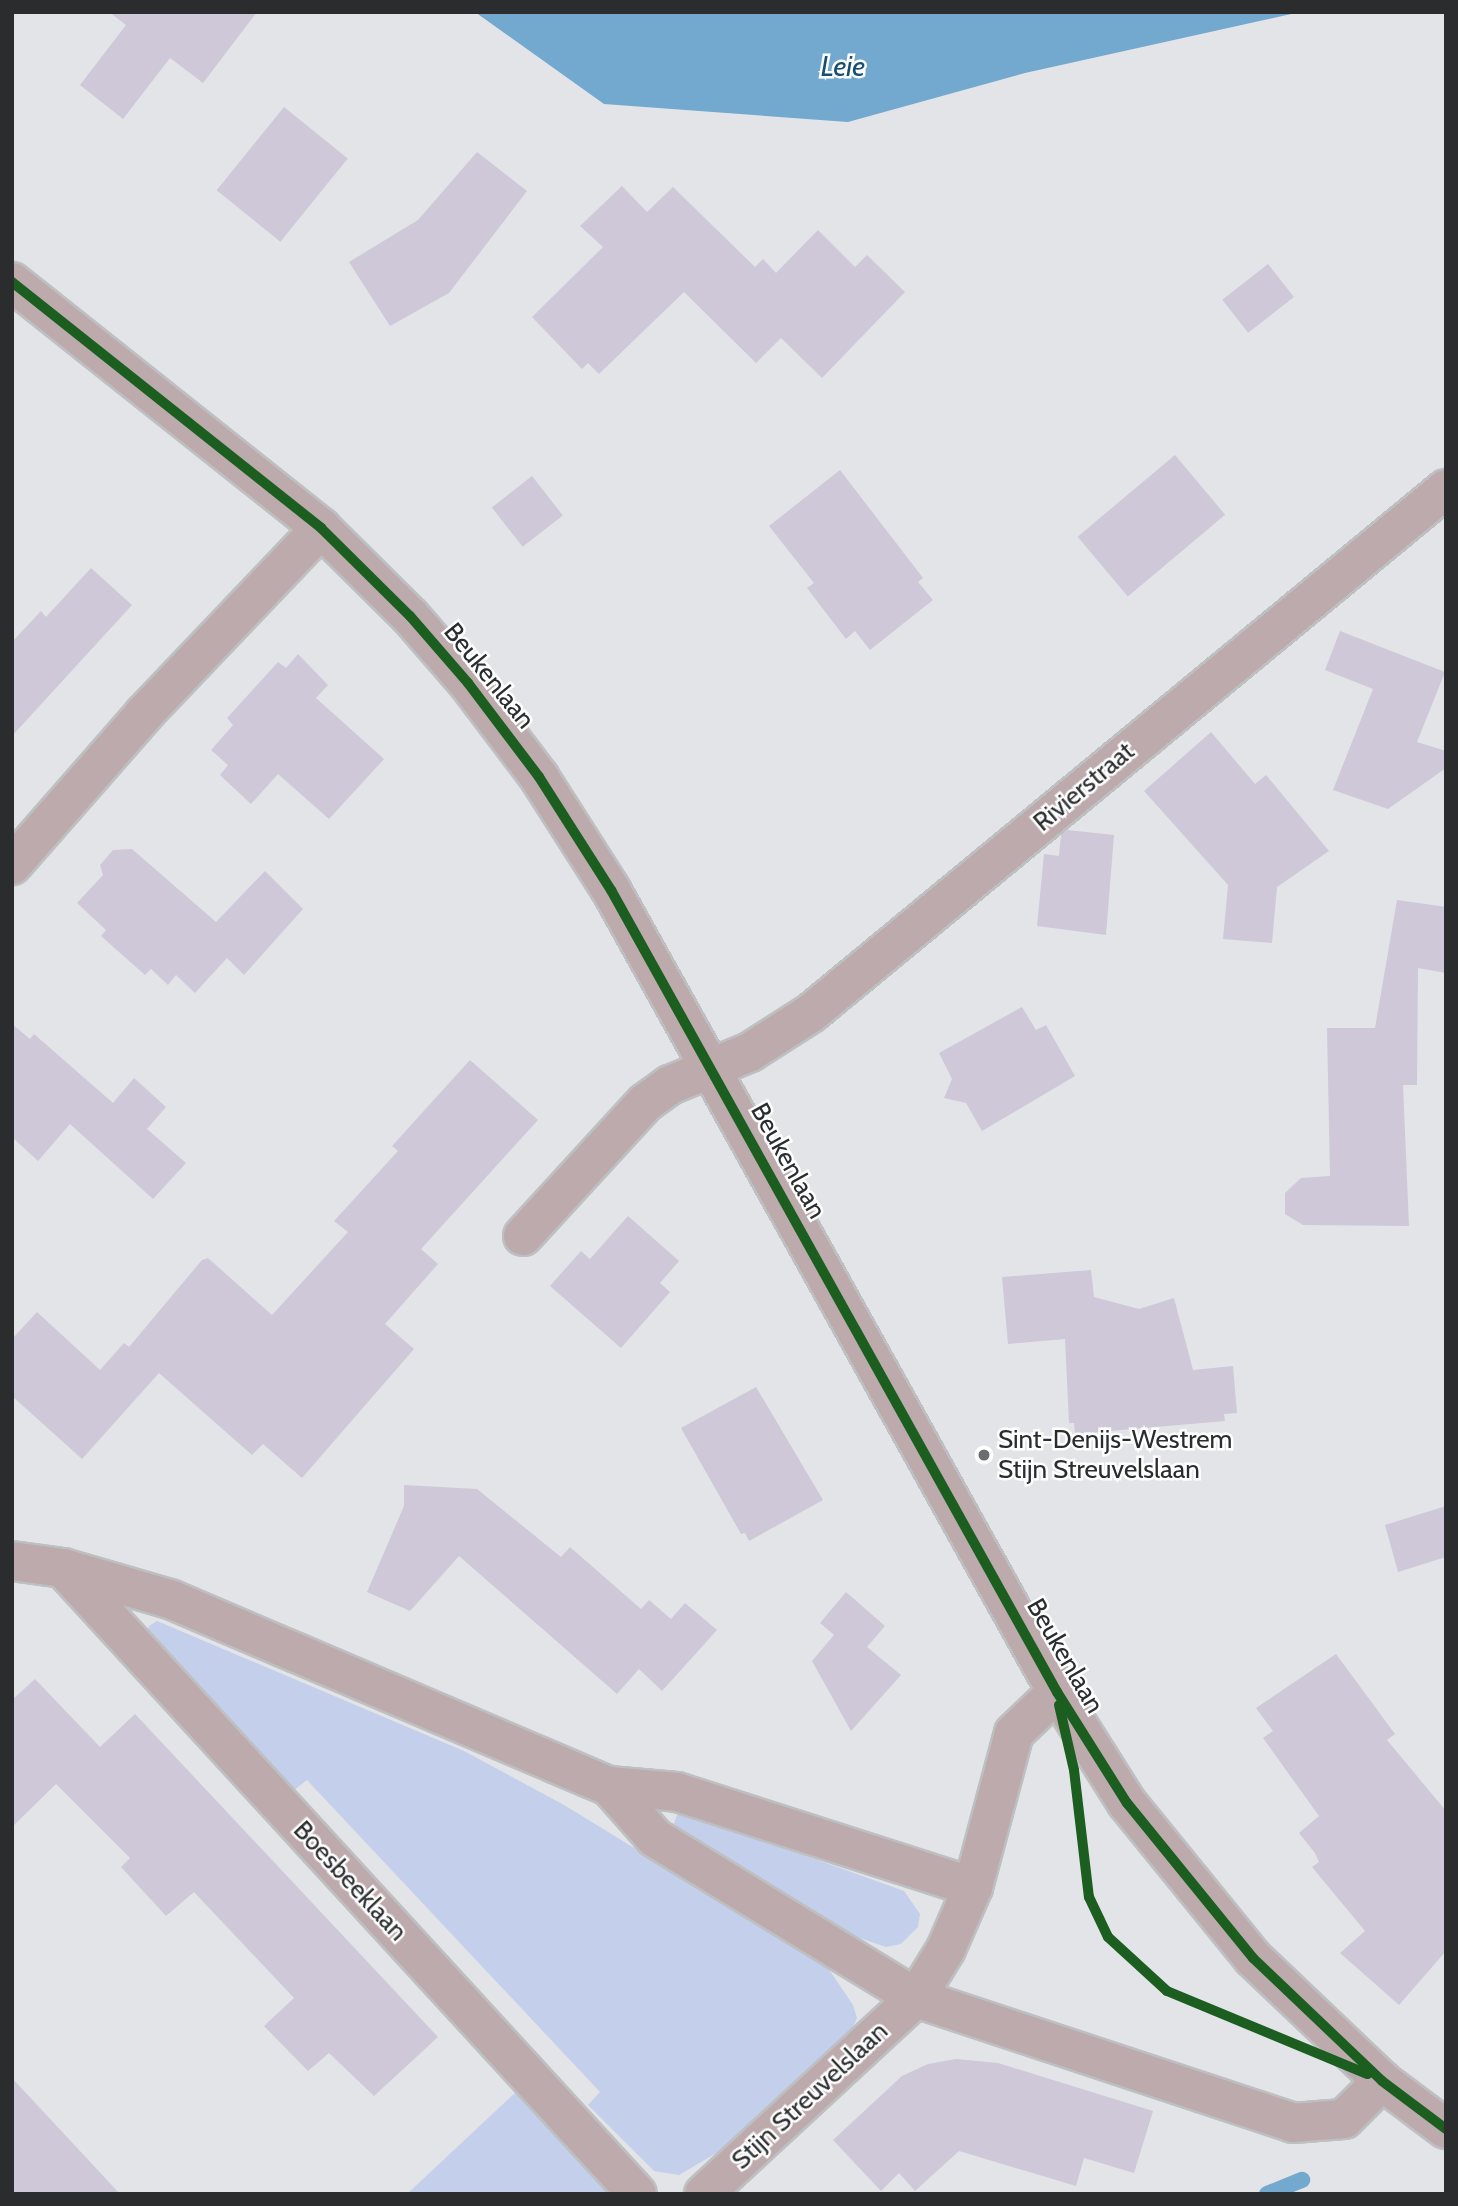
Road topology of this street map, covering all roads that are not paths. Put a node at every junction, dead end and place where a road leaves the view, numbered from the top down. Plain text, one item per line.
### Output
1 (12, 282) edge
2 (1446, 489) edge
3 (321, 528) junction
4 (12, 865) edge
5 (710, 1068) junction
6 (523, 1236) dead end
7 (12, 1561) edge
8 (63, 1569) junction
9 (1056, 1692) junction
10 (609, 1786) junction
11 (974, 1887) junction
12 (916, 1998) junction
13 (1382, 2081) junction
14 (1446, 2129) edge
15 (637, 2194) edge
16 (704, 2194) edge

1 - 3 street, Beukenlaan
2 - 5 street, Rivierstraat
3 - 4 street
3 - 5 street, Beukenlaan
5 - 6 street
5 - 9 street, Beukenlaan
7 - 8 street
8 - 10 street
8 - 15 street, Boesbeeklaan
9 - 11 street
9 - 13 street, Beukenlaan
10 - 11 street
10 - 12 street
11 - 12 street
12 - 13 street
12 - 16 street, Stijn Streuvelslaan
13 - 14 street, Beukenlaan

